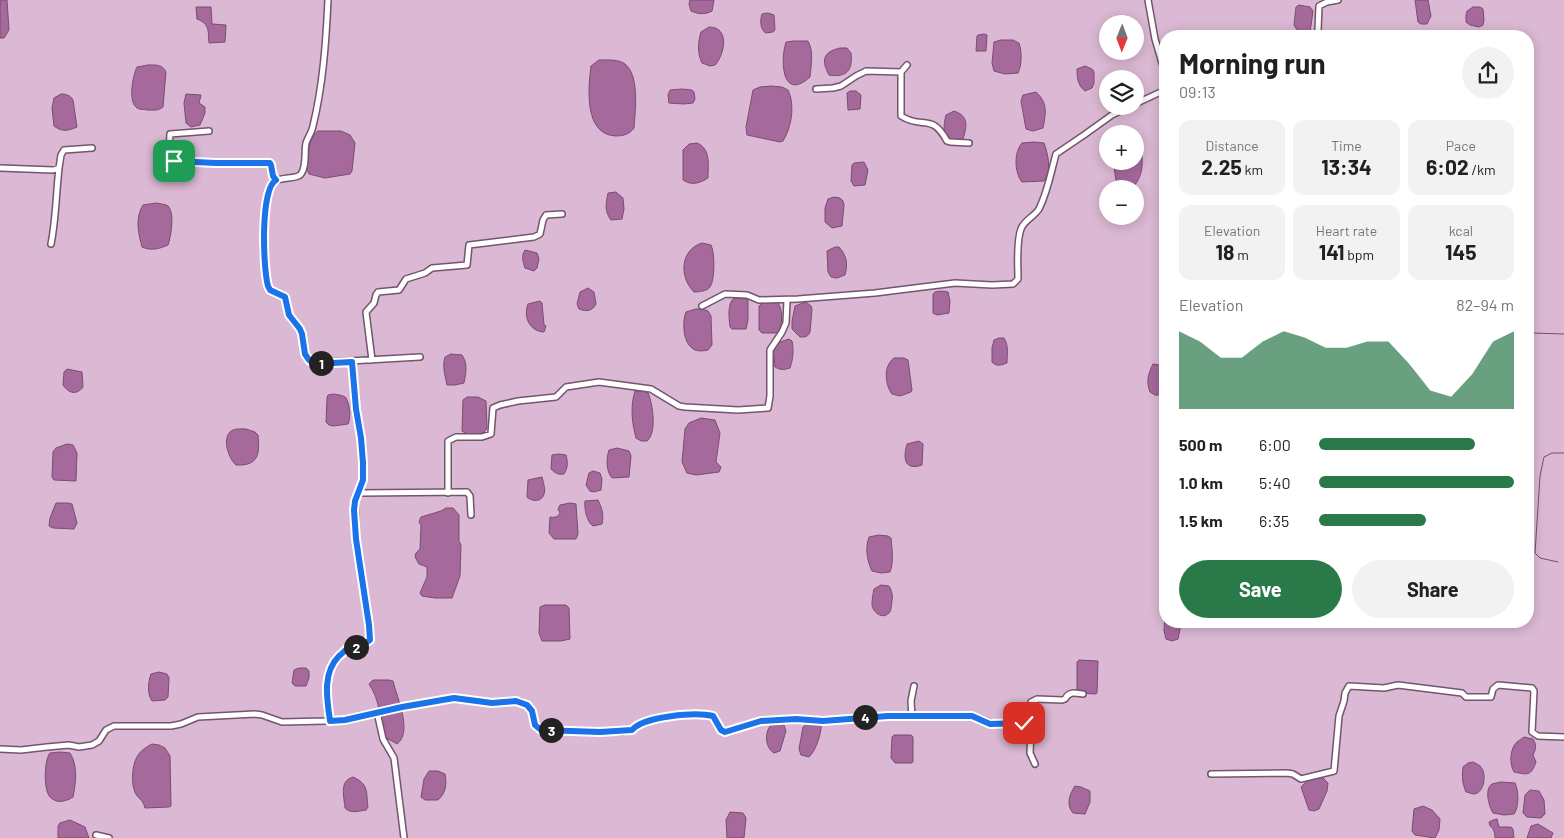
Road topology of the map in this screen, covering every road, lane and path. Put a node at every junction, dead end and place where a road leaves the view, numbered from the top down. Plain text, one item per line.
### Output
1 (328, 0) edge
2 (1148, 0) edge
3 (1338, 0) edge
4 (1318, 30) edge
5 (1159, 52) edge
6 (907, 65) dead end
7 (901, 72) junction
8 (816, 89) dead end
9 (1159, 93) edge
10 (1144, 100) edge
11 (1112, 115) edge
12 (209, 131) dead end
13 (968, 143) dead end
14 (92, 148) dead end
15 (0, 168) edge
16 (60, 168) junction
17 (276, 180) junction
18 (562, 214) dead end
19 (51, 244) dead end
20 (787, 300) junction
21 (702, 306) dead end
22 (420, 357) dead end
23 (372, 360) junction
24 (352, 362) junction
25 (359, 493) junction
26 (448, 493) junction
27 (471, 515) dead end
28 (914, 686) dead end
29 (1083, 694) dead end
30 (377, 712) junction
31 (912, 717) junction
32 (330, 721) junction
33 (1030, 726) junction
34 (1564, 736) edge
35 (0, 749) edge
36 (1035, 764) dead end
37 (1211, 774) dead end
38 (96, 835) dead end
39 (109, 838) edge
40 (404, 838) edge

1 - 17 street
2 - 5 street
3 - 4 street
6 - 7 street
7 - 8 street
7 - 13 street
9 - 10 street
11 - 20 street
12 - 17 street
14 - 16 street
15 - 16 street
16 - 19 street
17 - 24 street
18 - 23 street
20 - 21 street
20 - 26 street
22 - 23 street
23 - 24 street
24 - 25 street
25 - 26 street
25 - 32 street
26 - 27 street
28 - 31 street
29 - 33 street
30 - 31 street
30 - 32 street
30 - 40 street
31 - 33 street
32 - 35 street
33 - 36 street
34 - 37 street
38 - 39 street

